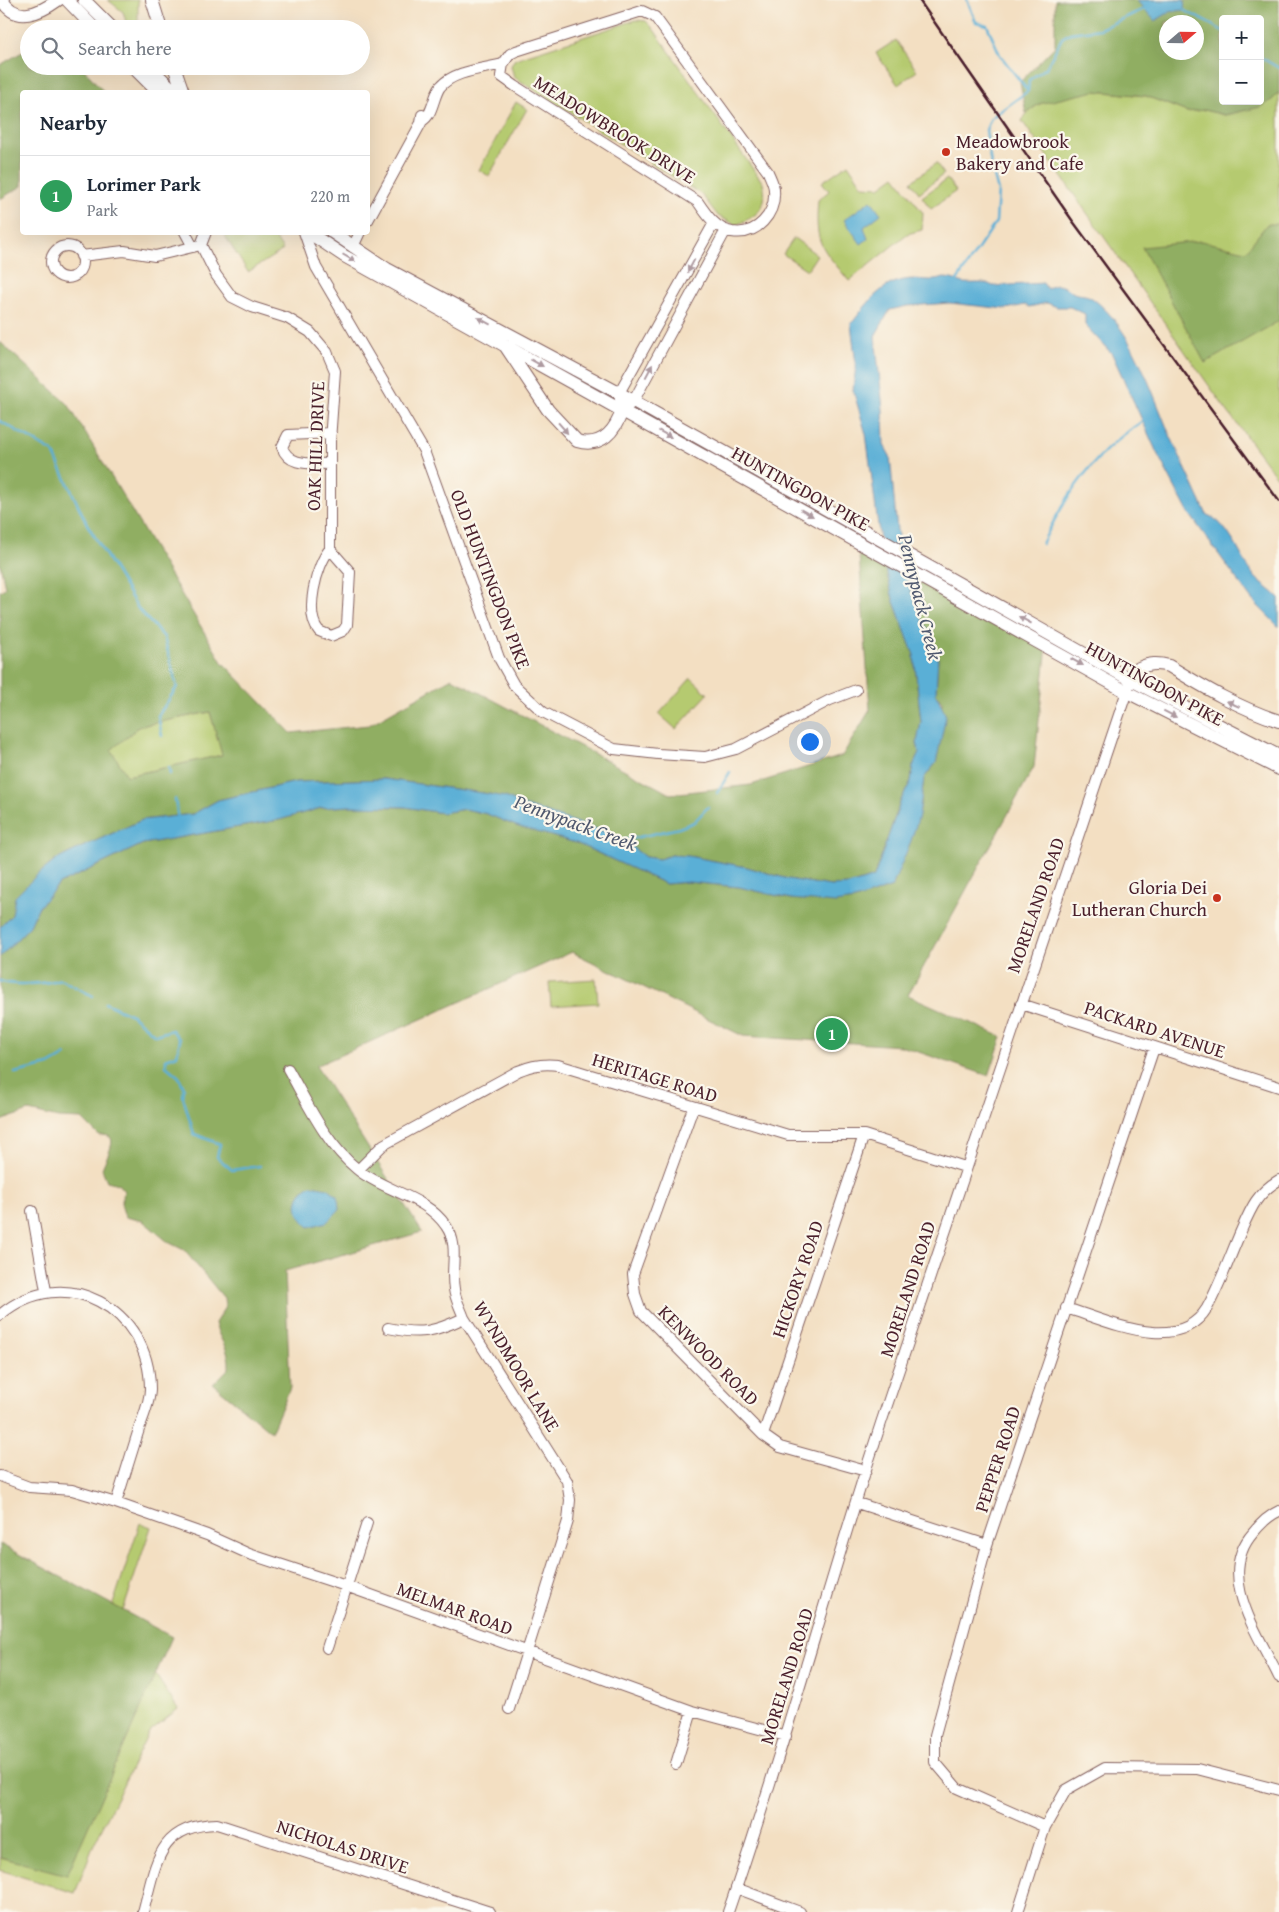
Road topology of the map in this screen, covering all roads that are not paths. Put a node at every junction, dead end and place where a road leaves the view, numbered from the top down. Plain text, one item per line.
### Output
1 (2, 0) edge
2 (58, 0) edge
3 (67, 0) edge
4 (84, 0) edge
5 (152, 0) edge
6 (86, 20) edge
7 (104, 20) edge
8 (158, 20) edge
9 (503, 64) junction
10 (141, 75) edge
11 (158, 75) edge
12 (177, 75) edge
13 (156, 90) edge
14 (173, 90) edge
15 (182, 90) edge
16 (370, 216) edge
17 (714, 223) junction
18 (726, 230) junction
19 (188, 235) edge
20 (204, 235) edge
21 (307, 235) edge
22 (311, 235) edge
23 (336, 235) edge
24 (358, 235) edge
25 (197, 246) junction
26 (352, 247) junction
27 (81, 256) dead end
28 (505, 345) junction
29 (619, 394) junction
30 (633, 402) junction
31 (622, 411) junction
32 (331, 433) junction
33 (330, 464) junction
34 (330, 549) junction
35 (1129, 686) junction
36 (856, 690) dead end
37 (1279, 721) edge
38 (1279, 756) edge
39 (1279, 770) edge
40 (1021, 1004) junction
41 (1154, 1048) junction
42 (288, 1069) dead end
43 (1279, 1087) edge
44 (693, 1108) junction
45 (864, 1135) junction
46 (965, 1167) junction
47 (358, 1170) junction
48 (1279, 1180) edge
49 (32, 1211) dead end
50 (46, 1291) junction
51 (1066, 1308) junction
52 (0, 1315) edge
53 (464, 1318) junction
54 (388, 1328) dead end
55 (763, 1435) junction
56 (866, 1471) junction
57 (0, 1476) edge
58 (116, 1503) junction
59 (857, 1503) junction
60 (1279, 1510) edge
61 (367, 1523) dead end
62 (987, 1545) junction
63 (346, 1586) junction
64 (327, 1648) dead end
65 (527, 1653) junction
66 (1279, 1677) edge
67 (509, 1709) dead end
68 (692, 1711) junction
69 (786, 1736) junction
70 (676, 1764) dead end
71 (1279, 1790) edge
72 (1045, 1827) junction
73 (736, 1888) junction
74 (142, 1912) edge
75 (490, 1912) edge
76 (728, 1912) edge
77 (800, 1912) edge
78 (1018, 1912) edge

1 - 2 main road
3 - 6 main road
4 - 7 main road
5 - 8 main road
9 - 16 street, MEADOWBROOK DRIVE
9 - 17 street, MEADOWBROOK DRIVE
9 - 18 street, MEADOWBROOK DRIVE
10 - 13 main road
11 - 14 main road
12 - 15 main road
17 - 18 street, MEADOWBROOK DRIVE
17 -> 29 street
30 -> 18 street
19 - 25 street, OAK HILL DRIVE
20 - 25 street
21 - 36 street, OLD HUNTINGDON PIKE
22 -> 28 main road, HUNTINGDON PIKE
23 - 26 main road, HUNTINGDON PIKE
24 - 26 street
25 - 27 street
25 - 32 street, OAK HILL DRIVE
29 -> 26 main road, HUNTINGDON PIKE
28 -> 31 main road, HUNTINGDON PIKE
28 -> 31 main road
29 - 30 main road, HUNTINGDON PIKE
29 - 31 street
30 - 31 street
35 -> 30 main road, HUNTINGDON PIKE
31 -> 35 main road, HUNTINGDON PIKE
32 - 33 street, OAK HILL DRIVE
32 - 33 street
33 - 34 street, OAK HILL DRIVE
34 - 34 street, OAK HILL DRIVE
37 -> 35 main road
35 - 38 main road, HUNTINGDON PIKE
35 -> 39 main road, HUNTINGDON PIKE
35 - 40 street, MORELAND ROAD
40 - 41 street, PACKARD AVENUE
40 - 46 street, MORELAND ROAD
41 - 43 street, PACKARD AVENUE
41 - 51 street, PEPPER ROAD
42 - 47 street, WYNDMOOR LANE
44 - 45 street, HERITAGE ROAD
44 - 47 street, HERITAGE ROAD
44 - 55 street, KENWOOD ROAD
45 - 46 street, HERITAGE ROAD
45 - 55 street, HICKORY ROAD
46 - 56 street, MORELAND ROAD
47 - 53 street, WYNDMOOR LANE
48 - 51 street
49 - 50 street
50 - 52 street
50 - 58 street
51 - 62 street, PEPPER ROAD
53 - 54 street
53 - 65 street, WYNDMOOR LANE
55 - 56 street, KENWOOD ROAD
56 - 59 street, MORELAND ROAD
57 - 58 street, MELMAR ROAD
58 - 63 street, MELMAR ROAD
59 - 62 street
59 - 69 street, MORELAND ROAD
60 - 66 street
61 - 63 street
62 - 72 street, PEPPER ROAD
63 - 64 street
63 - 65 street, MELMAR ROAD
65 - 67 street, WYNDMOOR LANE
65 - 68 street, MELMAR ROAD
68 - 69 street, MELMAR ROAD
68 - 70 street
69 - 73 street, MORELAND ROAD
71 - 72 street
72 - 78 street
73 - 76 street, MORELAND ROAD
73 - 77 street
74 - 75 street, NICHOLAS DRIVE

